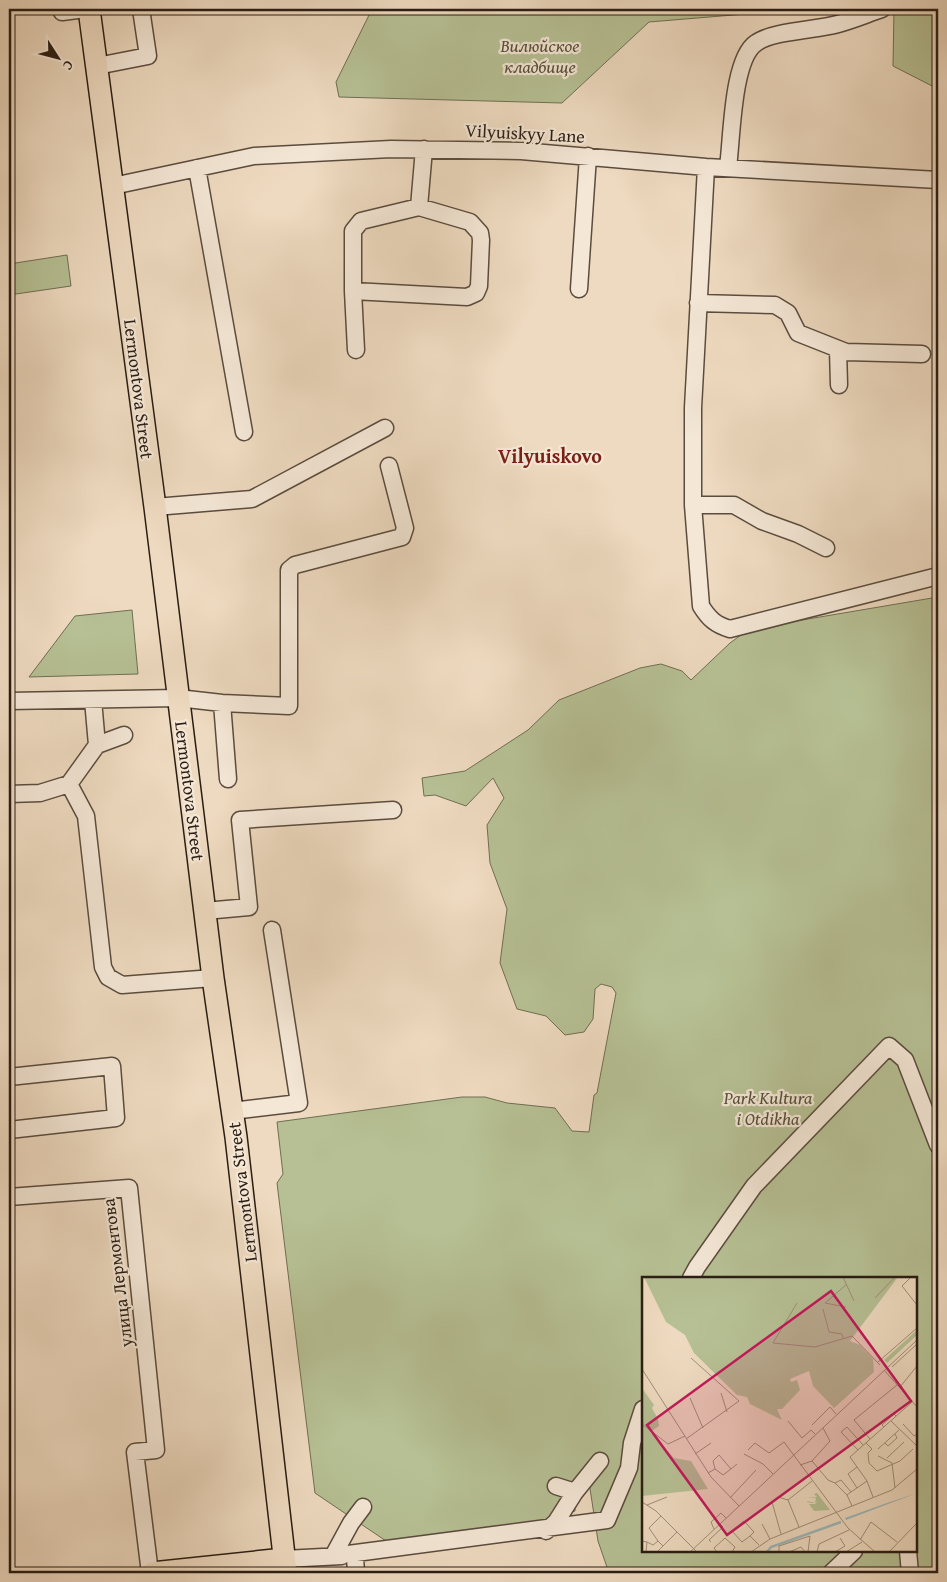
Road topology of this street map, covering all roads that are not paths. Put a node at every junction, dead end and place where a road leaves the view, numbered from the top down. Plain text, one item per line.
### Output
1 (62, 9) edge
2 (84, 9) edge
3 (89, 9) edge
4 (141, 9) edge
5 (882, 9) edge
6 (97, 66) junction
7 (424, 149) junction
8 (588, 156) junction
9 (706, 167) junction
10 (198, 168) junction
11 (728, 168) junction
12 (938, 180) edge
13 (113, 186) junction
14 (419, 207) junction
15 (579, 289) dead end
16 (353, 291) junction
17 (698, 303) junction
18 (838, 349) junction
19 (356, 350) dead end
20 (922, 354) dead end
21 (839, 385) dead end
22 (386, 428) dead end
23 (244, 432) dead end
24 (389, 466) dead end
25 (693, 505) junction
26 (155, 507) junction
27 (826, 548) dead end
28 (938, 576) edge
29 (178, 698) junction
30 (93, 700) junction
31 (9, 701) edge
32 (222, 703) junction
33 (124, 735) dead end
34 (97, 745) junction
35 (228, 779) dead end
36 (69, 784) junction
37 (9, 794) edge
38 (393, 810) dead end
39 (204, 911) junction
40 (272, 930) dead end
41 (213, 978) junction
42 (9, 1077) edge
43 (232, 1111) junction
44 (9, 1130) edge
45 (938, 1145) edge
46 (9, 1197) edge
47 (692, 1277) edge
48 (642, 1414) edge
49 (638, 1435) edge
50 (600, 1461) dead end
51 (637, 1463) edge
52 (560, 1481) dead end
53 (575, 1492) junction
54 (363, 1507) dead end
55 (551, 1529) junction
56 (853, 1552) edge
57 (908, 1552) edge
58 (333, 1556) junction
59 (356, 1565) edge
60 (285, 1566) edge
61 (151, 1573) edge
62 (831, 1573) edge
63 (910, 1573) edge

1 - 2 street
3 - 6 main road, Lermontova Street
4 - 6 street
5 - 11 street
6 - 13 main road, Lermontova Street
7 - 8 street, Vilyuiskyy Lane
7 - 10 street, Vilyuiskyy Lane
7 - 14 street
8 - 9 street, Vilyuiskyy Lane
8 - 15 street
9 - 11 street, Vilyuiskyy Lane
9 - 17 street
10 - 13 street, Vilyuiskyy Lane
10 - 23 street
11 - 12 street, Vilyuiskyy Lane
13 - 26 main road, Lermontova Street
14 - 16 street
14 - 16 street
16 - 19 street
17 - 18 street
17 - 25 street
18 - 20 street
18 - 21 street
22 - 26 street
24 - 32 street
25 - 27 street
25 - 28 street
26 - 29 main road, Lermontova Street
29 - 30 street
29 - 32 street
29 - 39 main road, Lermontova Street
30 - 31 street
30 - 34 street
32 - 35 street
33 - 34 street
34 - 36 street
36 - 37 street
36 - 41 street
38 - 39 street
39 - 41 main road, Lermontova Street
40 - 43 street
41 - 43 main road, Lermontova Street
42 - 44 street
43 - 60 main road, Lermontova Street
45 - 47 street
46 - 61 street, улица Лермонтова
48 - 49 street
49 - 51 street
50 - 53 street
51 - 55 street
52 - 53 street
53 - 55 street
54 - 58 street
55 - 58 street
55 - 59 street
56 - 62 street
57 - 63 street
58 - 59 street
58 - 60 street
60 - 61 main road

